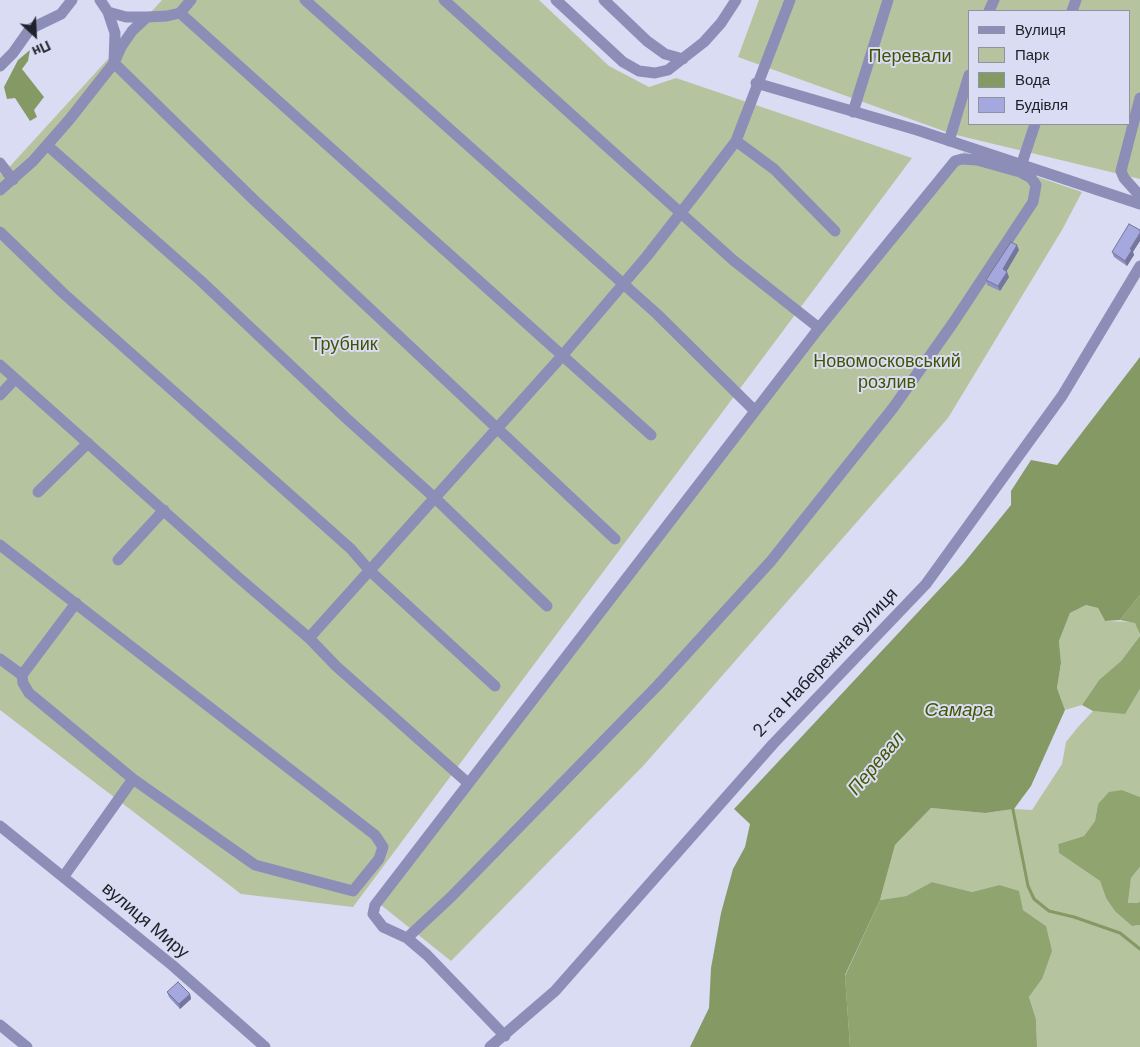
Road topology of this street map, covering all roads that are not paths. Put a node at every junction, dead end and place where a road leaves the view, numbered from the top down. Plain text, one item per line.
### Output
1 (72, 0) edge
2 (100, 0) edge
3 (191, 0) edge
4 (305, 0) edge
5 (444, 0) edge
6 (556, 0) edge
7 (604, 0) edge
8 (736, 0) edge
9 (790, 0) edge
10 (888, 0) edge
11 (108, 12) junction
12 (180, 13) junction
13 (147, 17) junction
14 (683, 59) junction
15 (114, 62) junction
16 (0, 66) edge
17 (968, 78) edge
18 (756, 83) junction
19 (1140, 98) edge
20 (853, 112) junction
21 (1035, 125) edge
22 (736, 141) junction
23 (949, 141) junction
24 (47, 145) junction
25 (0, 163) edge
26 (1022, 163) junction
27 (12, 180) junction
28 (0, 190) edge
29 (1140, 196) edge
30 (1140, 204) edge
31 (680, 213) junction
32 (0, 232) edge
33 (835, 232) dead end
34 (1140, 266) edge
35 (622, 285) junction
36 (819, 328) junction
37 (562, 356) junction
38 (0, 365) edge
39 (15, 379) junction
40 (0, 395) edge
41 (755, 411) junction
42 (499, 428) junction
43 (651, 435) dead end
44 (88, 443) junction
45 (38, 492) dead end
46 (436, 499) junction
47 (164, 510) junction
48 (615, 539) dead end
49 (0, 545) edge
50 (118, 560) dead end
51 (370, 571) junction
52 (76, 603) junction
53 (547, 606) dead end
54 (309, 638) junction
55 (0, 659) edge
56 (22, 675) junction
57 (495, 686) dead end
58 (133, 779) junction
59 (468, 784) junction
60 (0, 826) edge
61 (64, 876) junction
62 (407, 938) junction
63 (0, 1025) edge
64 (505, 1036) junction
65 (27, 1047) edge
66 (264, 1047) edge
67 (490, 1047) edge

1 - 16 street
2 - 11 street
3 - 12 street
4 - 35 street
5 - 31 street
6 - 14 street
7 - 14 street
8 - 14 street
9 - 18 street
10 - 20 street
11 - 13 street
11 - 15 street
12 - 13 street
12 - 37 street
13 - 15 street
15 - 24 street
15 - 42 street
17 - 23 street
18 - 20 street
18 - 22 street
19 - 29 street
20 - 23 street
21 - 26 street
22 - 31 street
22 - 33 street
23 - 26 street
24 - 27 street
24 - 46 street
25 - 27 street
26 - 30 street
27 - 28 street
31 - 35 street
31 - 36 street
32 - 51 street
34 - 64 street, 2-га Набережна вулиця
35 - 37 street
35 - 41 street
36 - 41 street
36 - 62 street
37 - 42 street
37 - 43 street
38 - 39 street
39 - 40 street
39 - 44 street
41 - 59 street
42 - 46 street
42 - 48 street
44 - 45 street
44 - 47 street
46 - 51 street
46 - 53 street
47 - 50 street
47 - 54 street
49 - 52 street
51 - 54 street
51 - 57 street
52 - 56 street
52 - 58 street
54 - 59 street
55 - 56 street
56 - 58 street
58 - 61 street
59 - 62 street
60 - 61 street, вулиця Миру
61 - 66 street, вулиця Миру
62 - 64 street
63 - 65 street
64 - 67 street, 2-га Набережна вулиця

